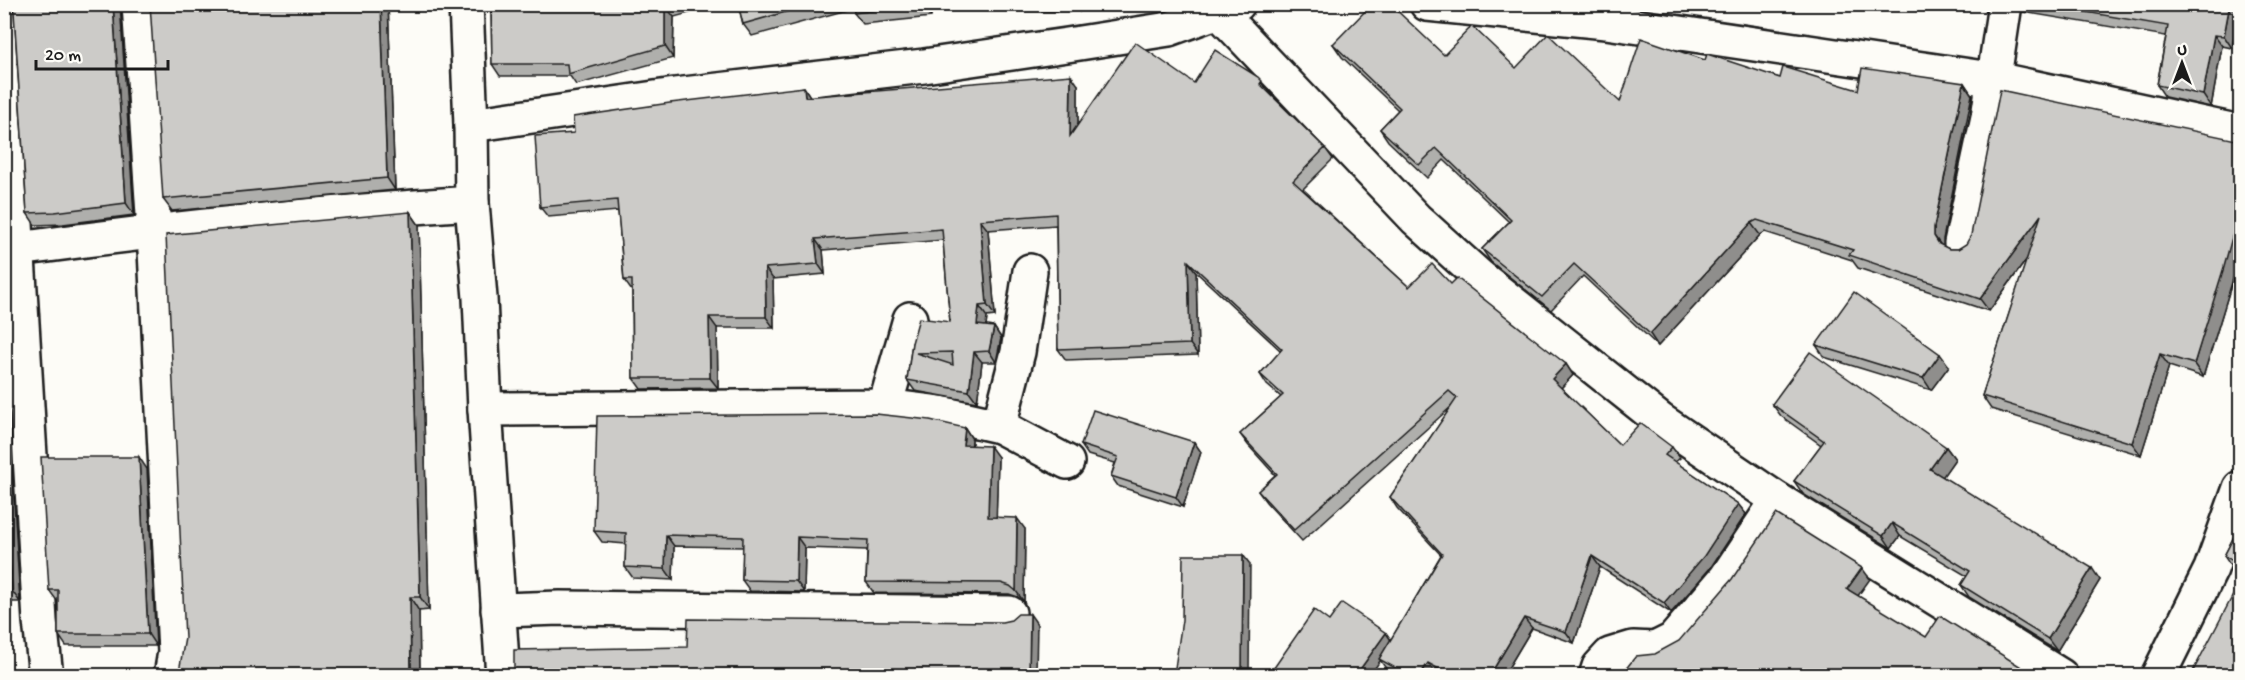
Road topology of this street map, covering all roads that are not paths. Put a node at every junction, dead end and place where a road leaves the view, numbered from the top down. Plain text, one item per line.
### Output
1 (139, 4) edge
2 (466, 4) edge
3 (1427, 4) edge
4 (2005, 4) edge
5 (1224, 7) edge
6 (1606, 13) edge
7 (4, 25) edge
8 (1994, 79) junction
9 (471, 124) junction
10 (2241, 132) edge
11 (472, 203) junction
12 (154, 231) junction
13 (1960, 243) dead end
14 (18, 249) junction
15 (1030, 271) dead end
16 (910, 319) dead end
17 (885, 406) junction
18 (485, 409) junction
19 (999, 426) junction
20 (1067, 462) dead end
21 (2241, 488) edge
22 (1778, 500) junction
23 (498, 610) junction
24 (1009, 613) dead end
25 (46, 675) edge
26 (171, 675) edge
27 (503, 675) edge
28 (1596, 675) edge
29 (2061, 675) edge
30 (2158, 675) edge

1 - 12 street
2 - 9 street
3 - 6 street
4 - 8 street
5 - 9 street
5 - 22 street
6 - 8 street
7 - 14 street
8 - 10 street
8 - 13 street
9 - 11 street
11 - 12 street
11 - 18 street
12 - 14 street
12 - 26 street
14 - 25 street
15 - 19 street
16 - 17 street
17 - 18 street
17 - 19 street
18 - 23 street
19 - 20 street
21 - 30 street
22 - 28 street
22 - 29 street
23 - 24 street
23 - 27 street

